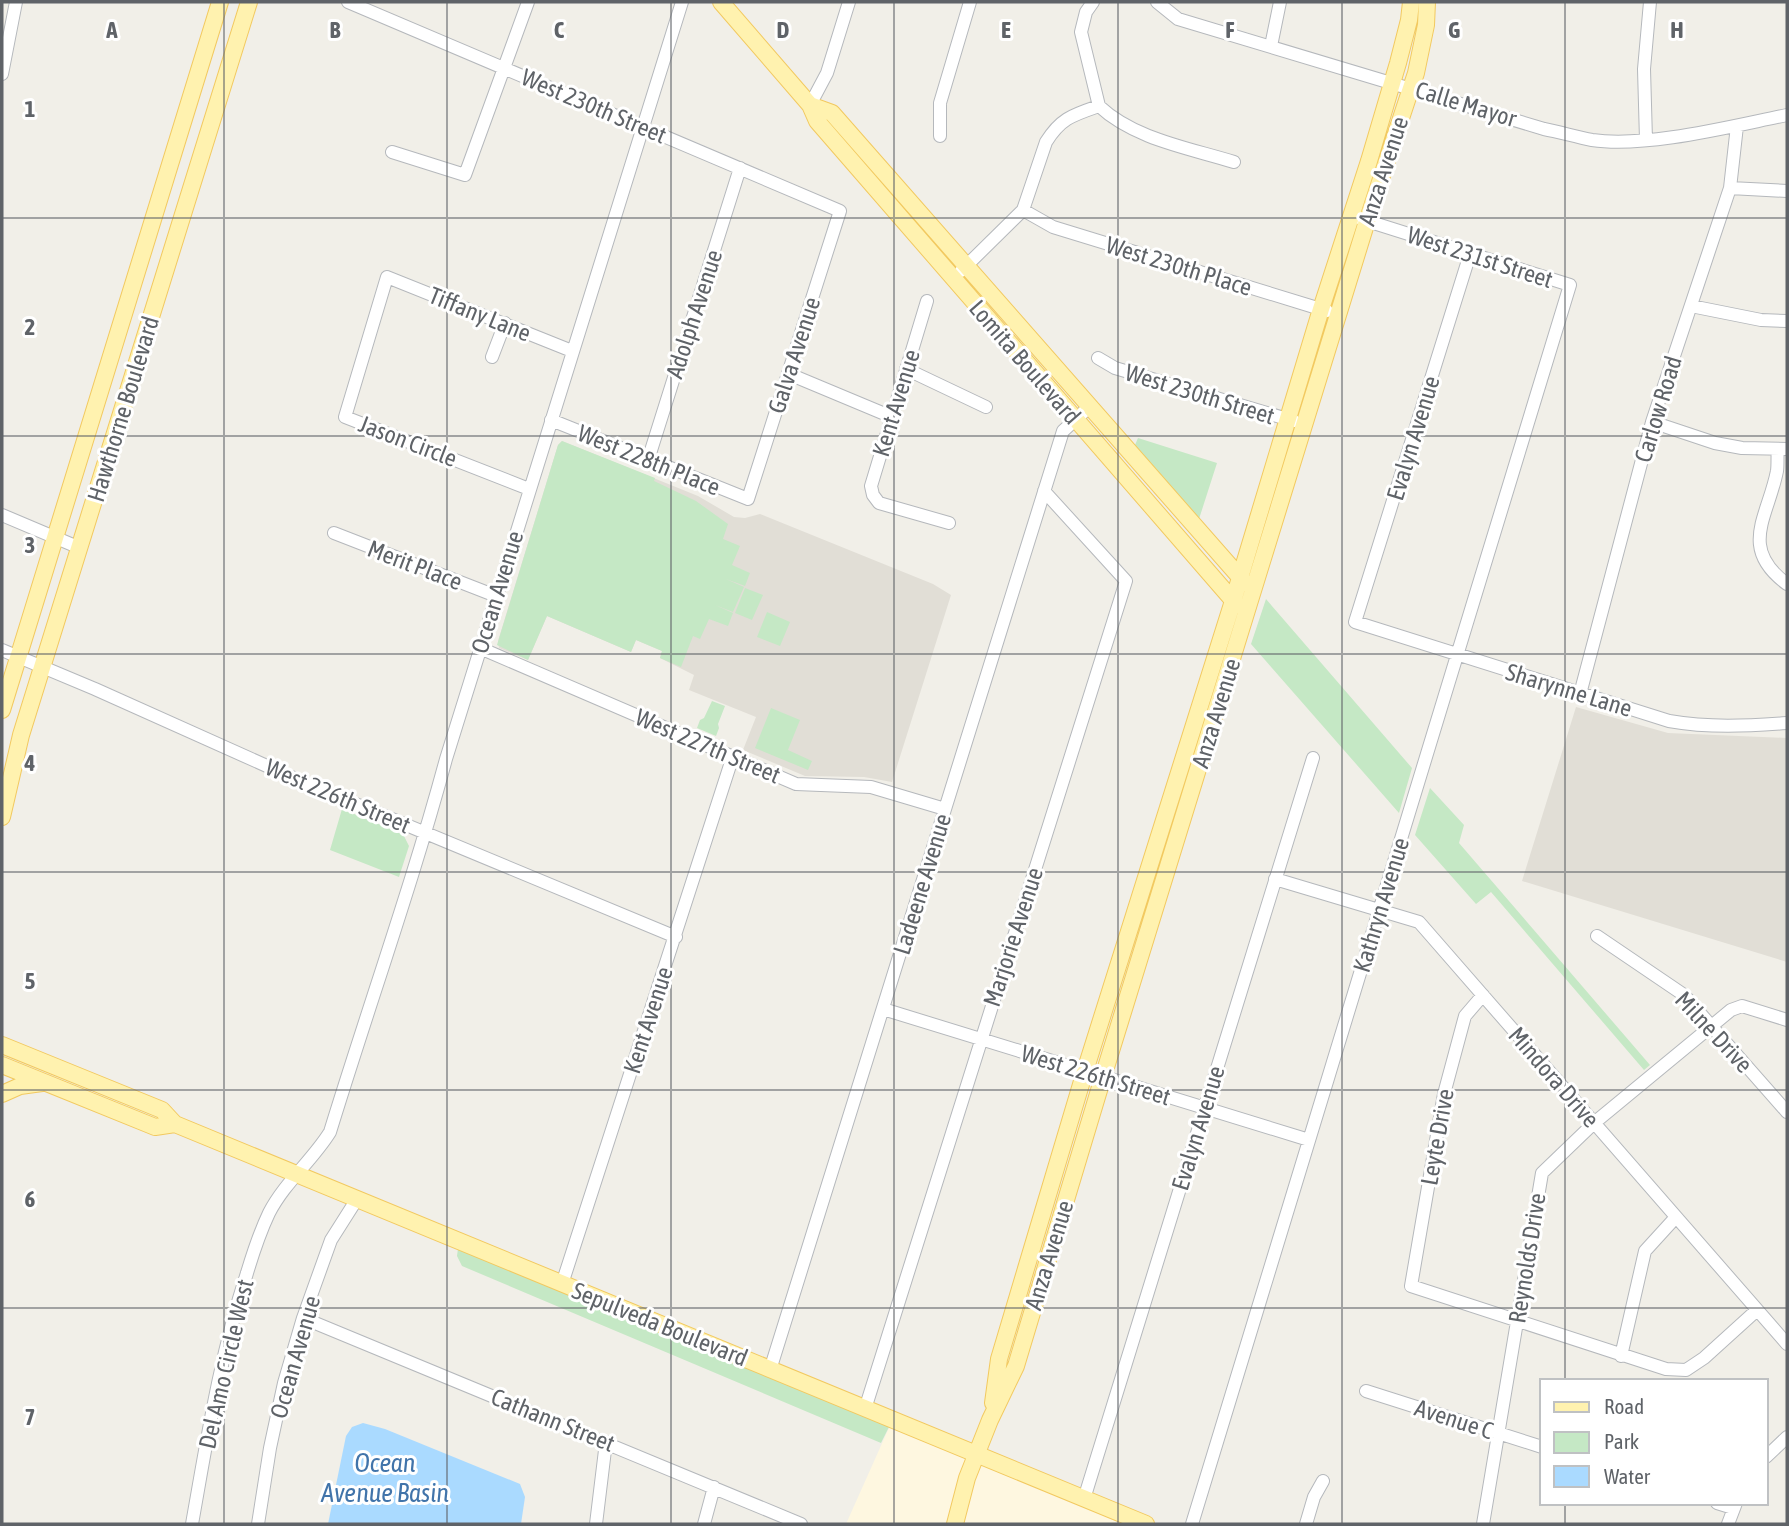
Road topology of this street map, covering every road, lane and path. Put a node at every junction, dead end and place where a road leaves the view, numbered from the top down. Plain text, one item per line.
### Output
1 (16, 2) edge
2 (220, 2) edge
3 (249, 2) edge
4 (348, 2) edge
5 (528, 2) edge
6 (682, 2) edge
7 (721, 2) edge
8 (849, 2) edge
9 (970, 2) edge
10 (1093, 2) edge
11 (1157, 2) edge
12 (1280, 2) edge
13 (1411, 2) edge
14 (1427, 2) edge
15 (1647, 2) edge
16 (1271, 46) junction
17 (504, 67) junction
18 (2, 74) edge
19 (1392, 82) junction
20 (1411, 87) junction
21 (810, 105) junction
22 (1099, 106) junction
23 (1787, 115) edge
24 (1737, 125) junction
25 (641, 127) junction
26 (940, 136) dead end
27 (1646, 140) junction
28 (392, 152) dead end
29 (1234, 162) dead end
30 (740, 168) junction
31 (1730, 188) junction
32 (1787, 191) edge
33 (1023, 209) junction
34 (840, 211) joint
35 (1359, 218) junction
36 (1471, 254) junction
37 (967, 265) junction
38 (387, 277) joint
39 (954, 279) junction
40 (1570, 285) joint
41 (927, 301) dead end
42 (1691, 306) junction
43 (1321, 309) junction
44 (1338, 314) junction
45 (1787, 321) edge
46 (505, 323) junction
47 (572, 351) junction
48 (492, 357) dead end
49 (1098, 358) dead end
50 (906, 369) junction
51 (789, 374) junction
52 (986, 407) dead end
53 (1089, 407) junction
54 (892, 417) junction
55 (551, 420) junction
56 (1076, 420) junction
57 (1296, 422) junction
58 (1652, 422) junction
59 (1782, 449) edge
60 (648, 460) junction
61 (529, 489) junction
62 (1044, 491) junction
63 (748, 499) joint
64 (2, 515) edge
65 (949, 523) dead end
66 (334, 533) dead end
67 (55, 538) junction
68 (80, 548) junction
69 (1240, 577) junction
70 (1787, 584) edge
71 (1253, 592) junction
72 (496, 596) junction
73 (1233, 601) junction
74 (1245, 615) junction
75 (1355, 622) joint
76 (480, 648) junction
77 (2, 650) edge
78 (1457, 654) junction
79 (17, 656) junction
80 (42, 667) junction
81 (1580, 694) junction
82 (2, 710) edge
83 (1787, 723) edge
84 (733, 756) junction
85 (1313, 758) dead end
86 (6, 776) edge
87 (945, 809) junction
88 (2, 817) edge
89 (426, 832) junction
90 (1275, 879) junction
91 (1379, 911) junction
92 (1597, 936) dead end
93 (676, 937) junction
94 (1483, 995) junction
95 (883, 1009) junction
96 (1787, 1020) edge
97 (1712, 1026) junction
98 (981, 1039) junction
99 (2, 1045) edge
100 (2, 1065) edge
101 (1085, 1071) junction
102 (1103, 1077) junction
103 (45, 1083) junction
104 (2, 1094) edge
105 (1204, 1108) junction
106 (1787, 1112) edge
107 (1594, 1123) junction
108 (175, 1124) junction
109 (1309, 1140) junction
110 (296, 1174) junction
111 (357, 1199) junction
112 (1676, 1217) junction
113 (562, 1284) junction
114 (1757, 1310) junction
115 (303, 1318) junction
116 (1517, 1321) junction
117 (1787, 1344) edge
118 (1621, 1356) junction
119 (770, 1370) junction
120 (1366, 1391) dead end
121 (865, 1409) junction
122 (990, 1420) junction
123 (1498, 1433) junction
124 (1787, 1437) edge
125 (606, 1441) junction
126 (1540, 1446) edge
127 (1768, 1455) edge
128 (976, 1456) junction
129 (1323, 1481) dead end
130 (714, 1487) junction
131 (1084, 1499) junction
132 (1734, 1506) edge
133 (1486, 1523) edge
134 (192, 1524) edge
135 (258, 1524) edge
136 (596, 1524) edge
137 (704, 1524) edge
138 (801, 1524) edge
139 (955, 1524) edge
140 (1146, 1524) edge
141 (1192, 1524) edge
142 (1306, 1524) edge
143 (1728, 1524) edge

1 - 18 street
2 - 67 main road, Hawthorne Boulevard
3 - 68 main road, Hawthorne Boulevard
4 - 17 street, West 230th Street
5 - 17 street
6 - 25 street, Ocean Avenue
7 - 21 main road, Lomita Boulevard
8 - 21 street
9 - 26 street
10 - 22 street
11 - 16 street, Calle Mayor
12 - 16 street
13 - 19 main road, Anza Avenue
14 - 20 main road, Anza Avenue
15 - 27 street
16 - 19 street, Calle Mayor
17 - 25 street, West 230th Street
17 - 28 street
19 - 20 street, Calle Mayor
19 - 35 main road, Anza Avenue
20 - 27 street, Calle Mayor
20 - 35 main road, Anza Avenue
21 - 37 main road, Lomita Boulevard
21 - 39 main road, Lomita Boulevard
22 - 29 street
22 - 33 street
23 - 24 street, Calle Mayor
24 - 27 street, Calle Mayor
24 - 31 street, Carlow Road
25 - 30 street, West 230th Street
25 - 47 street, Ocean Avenue
30 - 34 street, West 230th Street
30 - 60 street, Adolph Avenue
31 - 32 street
31 - 42 street, Carlow Road
33 - 37 street
33 - 43 street, West 230th Place
34 - 51 street, Galva Avenue
35 - 36 street, West 231st Street
35 - 43 main road, Anza Avenue
35 - 44 main road, Anza Avenue
36 - 40 street, West 231st Street
36 - 75 street, Evalyn Avenue
37 - 39 street
37 - 53 main road, Lomita Boulevard
38 - 46 street, Tiffany Lane
38 - 61 street, Jason Circle
39 - 56 main road, Lomita Boulevard
40 - 78 street, Kathryn Avenue
41 - 50 street, Kent Avenue
42 - 45 street
42 - 58 street, Carlow Road
43 - 44 street, West 230th Place
43 - 57 main road, Anza Avenue
44 - 57 main road, Anza Avenue
46 - 47 street, Tiffany Lane
46 - 48 street
47 - 55 street, Ocean Avenue
49 - 57 street, West 230th Street
50 - 52 street
50 - 54 street, Kent Avenue
51 - 54 street
51 - 63 street, Galva Avenue
53 - 56 street, Ladeene Avenue
53 - 69 main road, Lomita Boulevard
54 - 65 street, Kent Avenue
55 - 60 street, West 228th Place
55 - 61 street, Ocean Avenue
56 - 62 street, Ladeene Avenue
56 - 73 main road, Lomita Boulevard
57 - 69 main road, Anza Avenue
57 - 71 main road, Anza Avenue
58 - 59 street
58 - 81 street, Carlow Road
59 - 70 street
60 - 63 street, West 228th Place
61 - 72 street, Ocean Avenue
62 - 87 street, Ladeene Avenue
62 - 98 street, Marjorie Avenue
64 - 67 street
66 - 72 street, Merit Place
67 - 68 street
67 - 79 main road, Hawthorne Boulevard
68 - 80 main road, Hawthorne Boulevard
69 - 71 main road, Lomita Boulevard
69 - 73 main road, Anza Avenue
71 - 74 main road, Anza Avenue
72 - 76 street, Ocean Avenue
73 - 74 main road, Lomita Boulevard
73 - 101 main road, Anza Avenue
74 - 102 main road, Anza Avenue
75 - 78 street, Sharynne Lane
76 - 84 street, West 227th Street
76 - 89 street, Ocean Avenue
77 - 79 street, West 226th Street
78 - 81 street, Sharynne Lane
78 - 91 street, Kathryn Avenue
79 - 80 street, West 226th Street
79 - 82 main road, Hawthorne Boulevard
80 - 86 main road, Hawthorne Boulevard
80 - 89 street, West 226th Street
81 - 83 street, Sharynne Lane
84 - 87 street, West 227th Street
84 - 93 street, Kent Avenue
85 - 90 street, Evalyn Avenue
86 - 88 main road, Hawthorne Boulevard
87 - 95 street, Ladeene Avenue
89 - 93 street, West 226th Street
89 - 110 street, Ocean Avenue
90 - 91 street, Mindora Drive
90 - 105 street, Evalyn Avenue
91 - 94 street, Mindora Drive
91 - 109 street, Kathryn Avenue
92 - 97 street, Milne Drive
93 - 113 street, Kent Avenue
94 - 107 street, Mindora Drive
94 - 116 street, Leyte Drive
95 - 98 street, West 226th Street
95 - 119 street, Ladeene Avenue
96 - 97 street, Reynolds Drive
97 - 106 street, Milne Drive
97 - 107 street, Reynolds Drive
98 - 101 street, West 226th Street
98 - 121 street, Marjorie Avenue
99 - 108 main road, Sepulveda Boulevard
100 - 103 main road, Sepulveda Boulevard
101 - 102 street, West 226th Street
101 - 122 main road, Anza Avenue
102 - 105 street, West 226th Street
102 - 122 main road, Anza Avenue
103 - 104 main road
103 - 108 main road, Sepulveda Boulevard
105 - 109 street, West 226th Street
105 - 131 street, Evalyn Avenue
107 - 112 street, Mindora Drive
107 - 116 street, Reynolds Drive
108 - 110 main road, Sepulveda Boulevard
109 - 141 street, Kathryn Avenue
110 - 111 main road, Sepulveda Boulevard
110 - 134 street, Del Amo Circle West
111 - 113 main road, Sepulveda Boulevard
111 - 115 street, Ocean Avenue
112 - 114 street, Mindora Drive
112 - 118 street
113 - 119 main road, Sepulveda Boulevard
114 - 117 street, Mindora Drive
114 - 118 street
115 - 125 street, Cathann Street
115 - 135 street, Ocean Avenue
116 - 118 street
116 - 123 street, Reynolds Drive
119 - 121 main road, Sepulveda Boulevard
120 - 123 street, Avenue C
121 - 128 main road, Sepulveda Boulevard
122 - 128 main road, Anza Avenue
123 - 126 street, Avenue C
123 - 133 street, Reynolds Drive
124 - 127 street
125 - 130 street, Cathann Street
125 - 136 street
128 - 131 main road, Sepulveda Boulevard
128 - 139 main road, Anza Avenue
129 - 142 street
130 - 137 street
130 - 138 street, Cathann Street
131 - 140 main road, Sepulveda Boulevard
132 - 143 street

